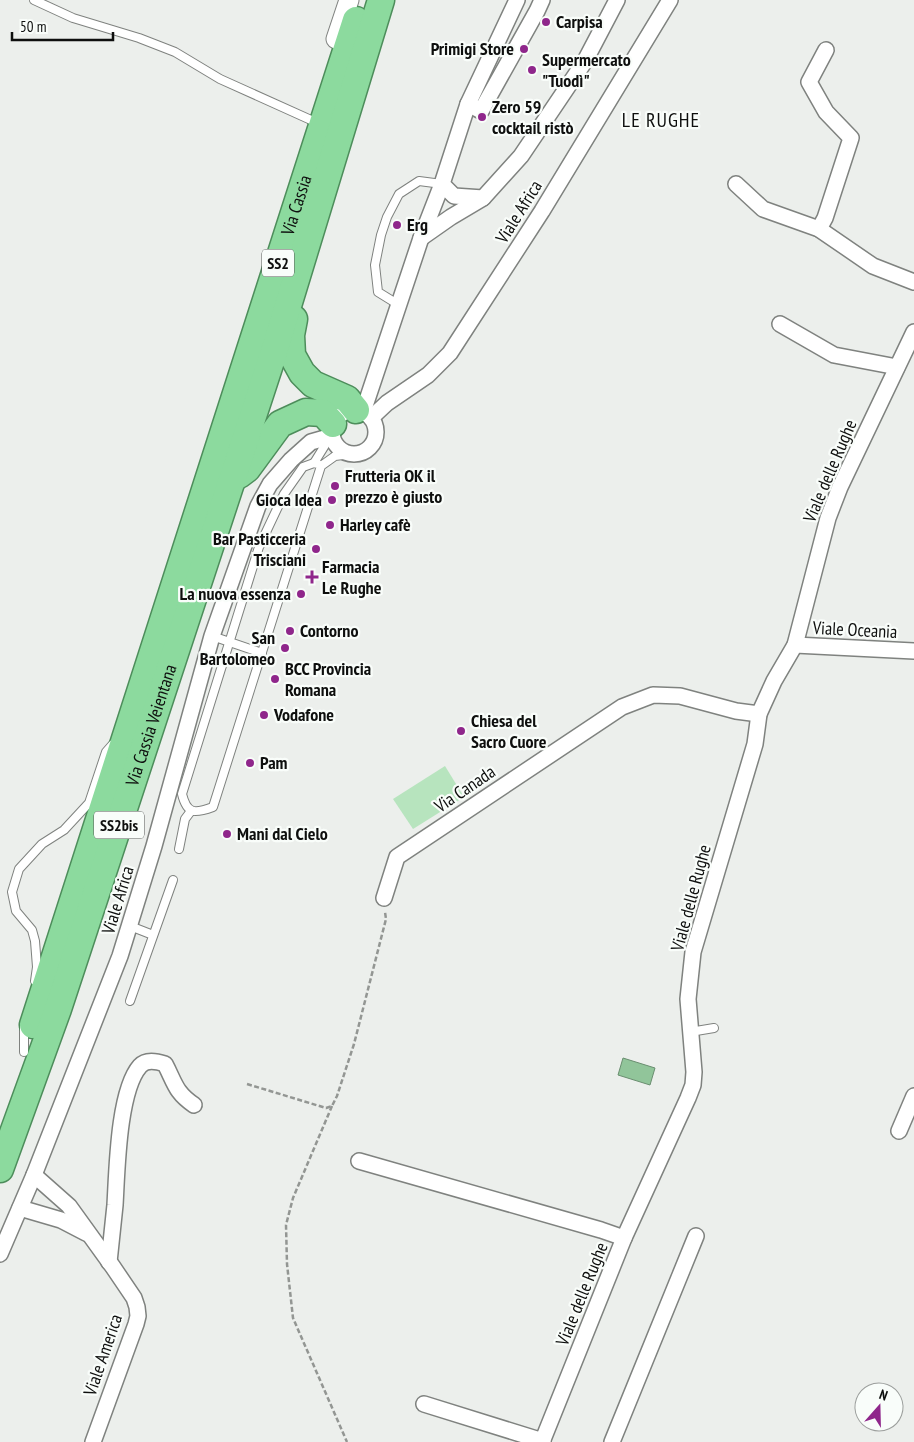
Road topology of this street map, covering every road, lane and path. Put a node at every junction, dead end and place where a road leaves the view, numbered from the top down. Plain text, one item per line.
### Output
1 (34, 0) edge
2 (349, 0) edge
3 (362, 0) edge
4 (381, 0) edge
5 (517, 0) edge
6 (542, 0) edge
7 (617, 0) edge
8 (670, 0) edge
9 (826, 50) dead end
10 (468, 104) junction
11 (310, 120) junction
12 (442, 184) junction
13 (736, 184) dead end
14 (483, 198) junction
15 (819, 229) junction
16 (421, 238) junction
17 (296, 276) junction
18 (914, 282) edge
19 (399, 305) junction
20 (780, 324) dead end
21 (914, 332) edge
22 (252, 346) junction
23 (897, 367) junction
24 (364, 413) junction
25 (333, 434) junction
26 (352, 454) junction
27 (317, 465) junction
28 (232, 480) junction
29 (194, 526) joint
30 (212, 636) junction
31 (230, 641) junction
32 (795, 646) junction
33 (914, 651) edge
34 (262, 652) junction
35 (759, 714) junction
36 (131, 720) junction
37 (191, 811) junction
38 (180, 849) dead end
39 (174, 880) dead end
40 (384, 898) joint
41 (130, 926) junction
42 (153, 935) junction
43 (32, 993) dead end
44 (130, 1001) dead end
45 (24, 1020) dead end
46 (714, 1028) dead end
47 (690, 1032) junction
48 (24, 1052) junction
49 (246, 1084) dead end
50 (914, 1096) edge
51 (194, 1105) dead end
52 (332, 1106) junction
53 (0, 1120) edge
54 (899, 1132) dead end
55 (359, 1161) dead end
56 (0, 1169) edge
57 (34, 1175) junction
58 (20, 1208) junction
59 (88, 1234) junction
60 (696, 1236) dead end
61 (624, 1238) junction
62 (0, 1254) edge
63 (109, 1262) junction
64 (424, 1404) dead end
65 (93, 1442) edge
66 (347, 1442) edge
67 (543, 1442) edge
68 (612, 1442) edge

1 - 11 lane
2 - 11 street
3 - 22 highway, Via Cassia / SS2
4 - 17 highway, Via Cassia / SS2
5 - 10 street
6 - 10 street
7 - 14 street, Viale Africa
8 - 24 street, Viale Africa
9 - 15 street
10 - 12 street
11 - 22 highway
12 - 14 street
12 - 16 street
12 - 19 lane
13 - 15 street
14 - 16 street, Viale Africa
15 - 18 street
16 - 19 street
17 - 24 highway
17 - 28 highway, Via Cassia / SS2
19 - 24 street
20 - 23 street
21 - 23 street, Viale delle Rughe
22 - 29 highway, Via Cassia / SS2
23 - 32 street, Viale delle Rughe
24 - 25 street, Viale Africa
24 - 26 street
25 - 26 street
25 - 27 lane
25 - 28 highway
25 - 30 street, Viale Africa
26 - 27 lane
27 - 31 lane
27 - 34 lane
28 - 56 highway, Via Cassia Veientana / SS2bis
29 - 36 highway, Via Cassia Veientana / SS2bis
30 - 31 lane
30 - 41 street, Viale Africa
31 - 34 lane
31 - 37 lane
32 - 33 street, Viale Oceania
32 - 35 street, Viale delle Rughe
34 - 37 lane
35 - 40 street, Via Canada
35 - 47 street, Viale delle Rughe
36 - 43 lane
36 - 48 highway, Via Cassia Veientana / SS2bis
37 - 38 lane
39 - 42 lane
40 - 52 path
41 - 42 lane
41 - 57 street, Viale Africa
42 - 44 lane
45 - 48 lane
46 - 47 lane
47 - 61 street, Viale delle Rughe
48 - 53 highway, Via Cassia Veientana / SS2bis
49 - 52 path
50 - 54 street
51 - 63 street
52 - 66 path
55 - 61 street
57 - 58 street, Viale Africa
57 - 59 street, Viale America
58 - 59 street, Viale America
58 - 62 street, Viale Africa
59 - 63 street, Viale America
60 - 68 street
61 - 67 street, Viale delle Rughe
63 - 65 street, Viale America
64 - 67 street

